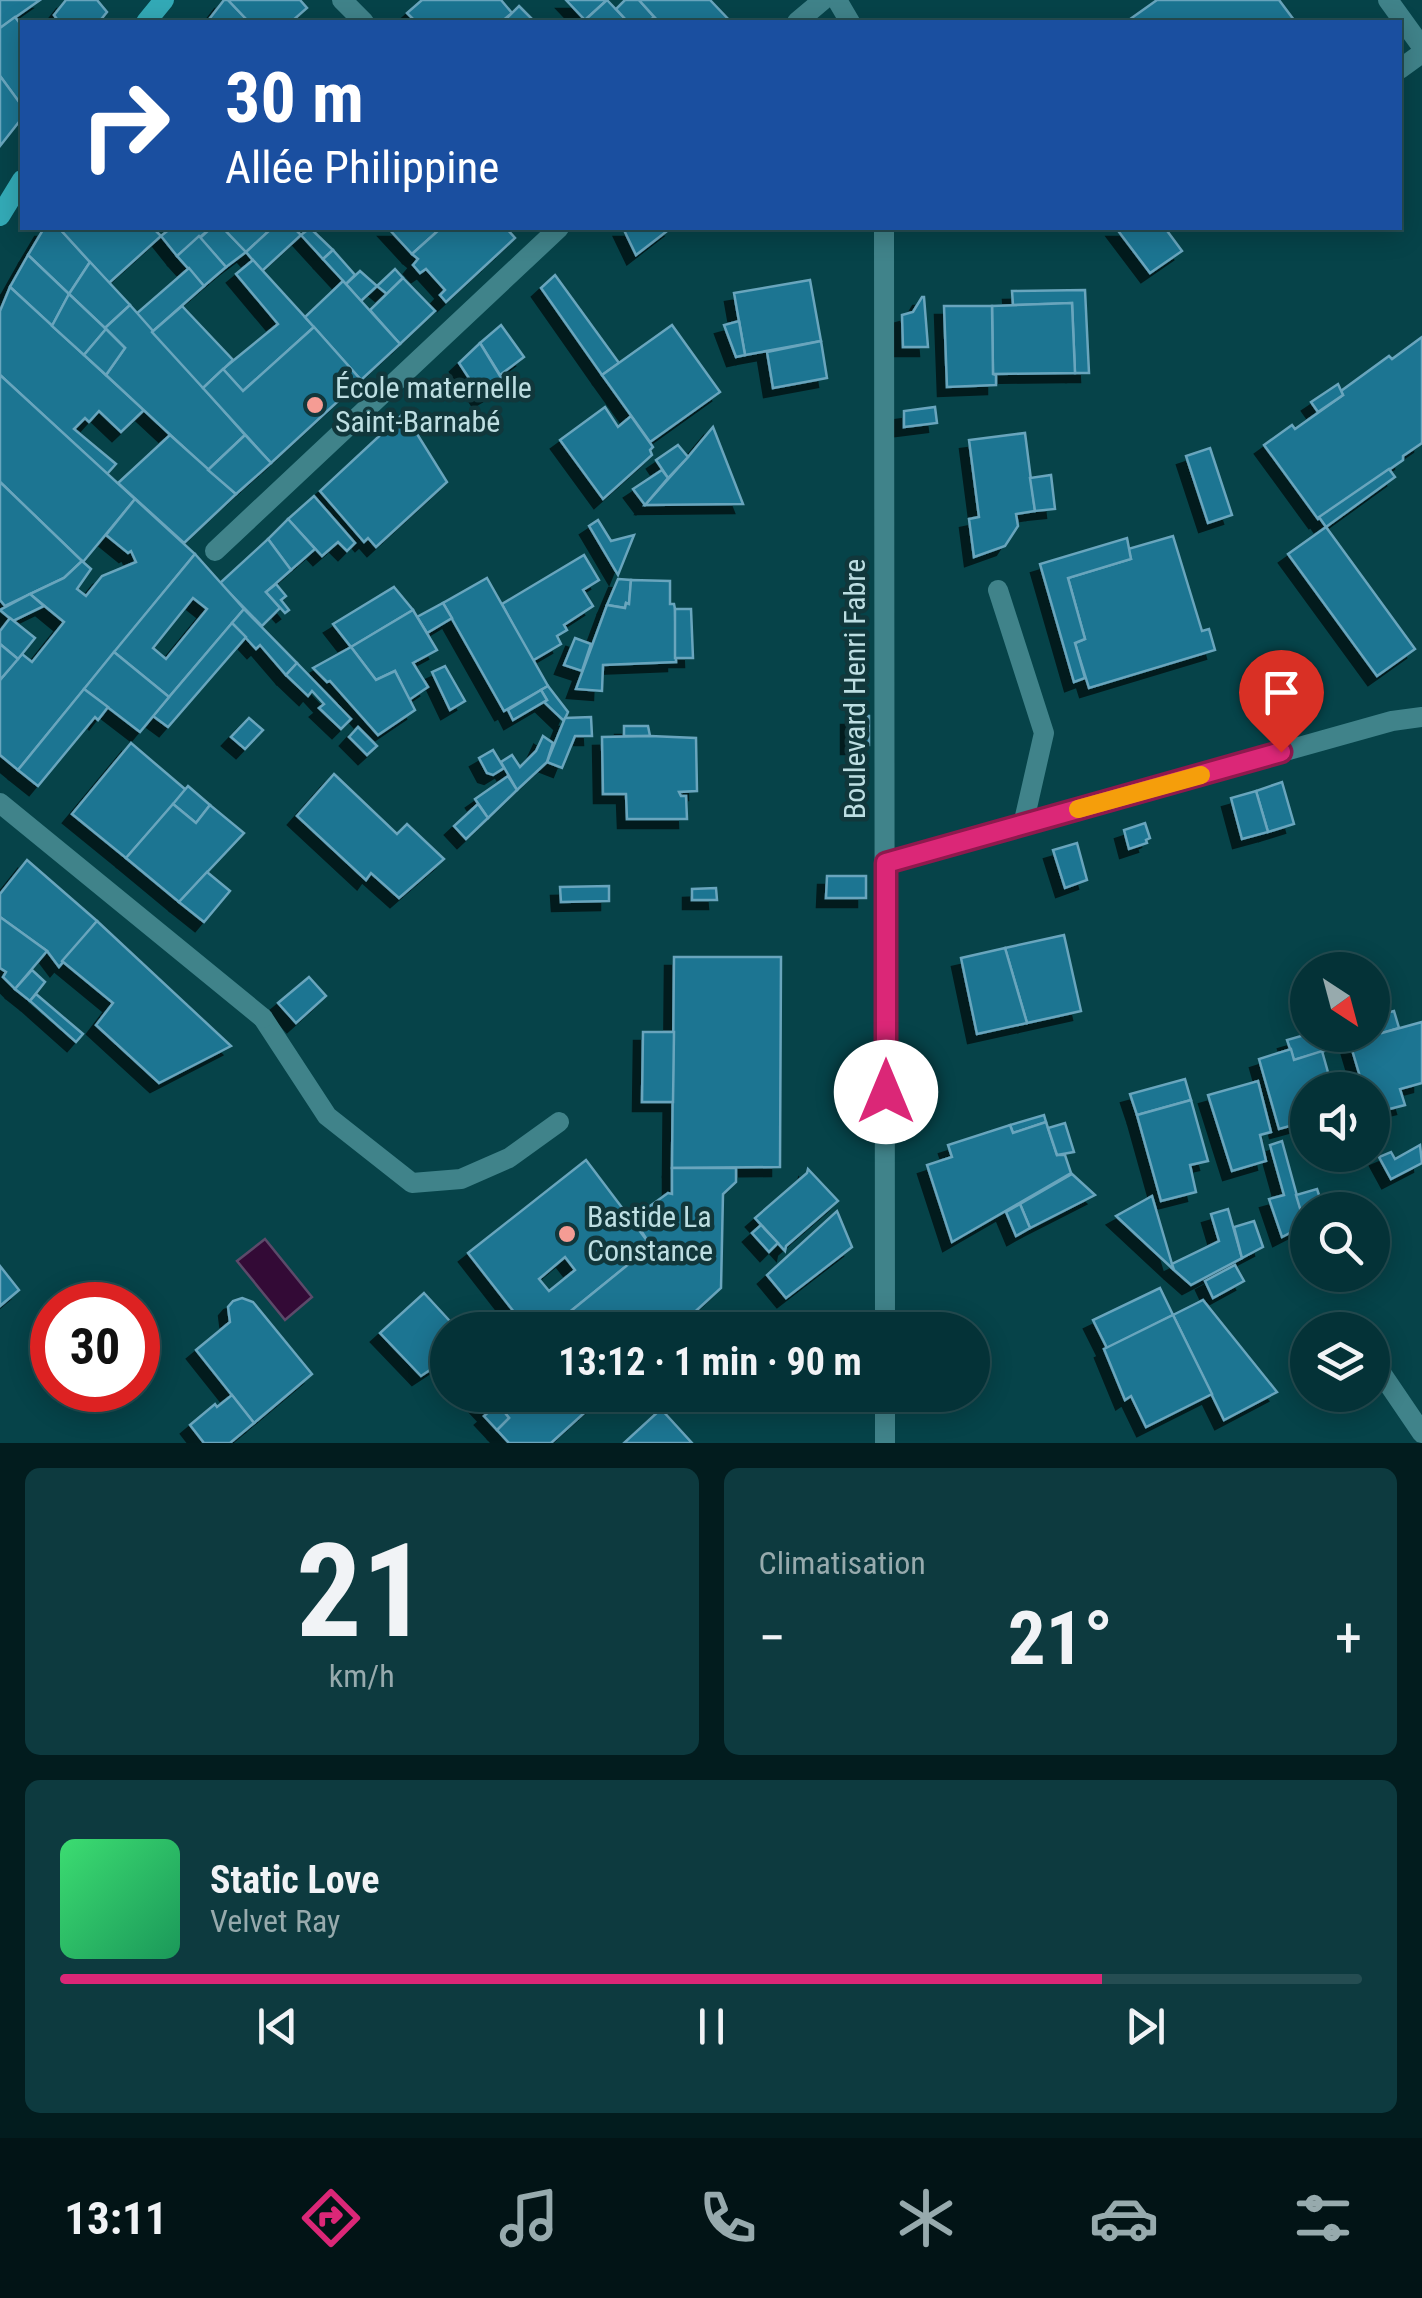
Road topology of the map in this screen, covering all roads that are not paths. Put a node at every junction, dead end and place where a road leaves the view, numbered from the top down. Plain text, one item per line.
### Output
1 (164, 0) edge
2 (342, 0) edge
3 (823, 0) edge
4 (148, 20) edge
5 (362, 20) edge
6 (799, 20) edge
7 (1402, 21) edge
8 (1422, 50) edge
9 (1402, 67) edge
10 (20, 183) edge
11 (0, 216) edge
12 (556, 230) edge
13 (884, 230) edge
14 (215, 551) dead end
15 (998, 590) dead end
16 (1422, 717) edge
17 (0, 803) edge
18 (1022, 825) junction
19 (886, 863) junction
20 (559, 1122) dead end
21 (885, 1312) edge
22 (1390, 1386) edge
23 (885, 1412) edge
24 (1422, 1433) edge
25 (885, 1443) edge

1 - 4 main road
2 - 5 street
3 - 6 street
7 - 8 street
8 - 9 street
10 - 11 main road
12 - 14 street
13 - 19 street, Boulevard Henri Fabre
15 - 18 street
16 - 18 street
17 - 20 street
18 - 19 street
19 - 21 street, Boulevard Henri Fabre
22 - 24 street
23 - 25 street

